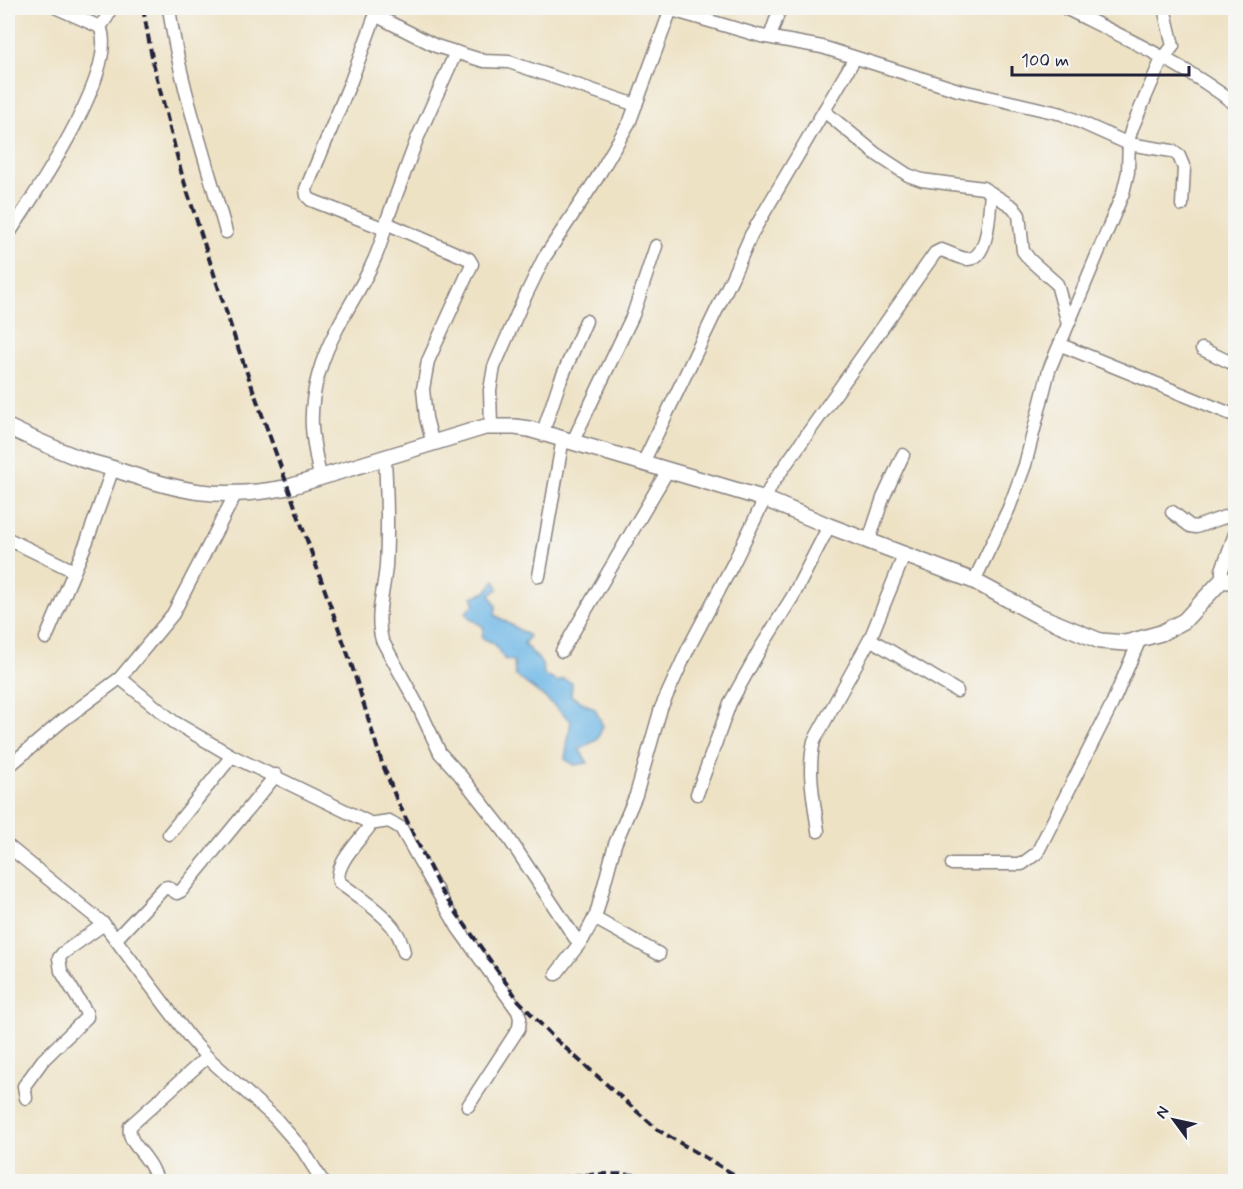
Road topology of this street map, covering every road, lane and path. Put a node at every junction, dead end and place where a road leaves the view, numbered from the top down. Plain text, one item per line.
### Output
1 (57, 8) edge
2 (110, 8) edge
3 (169, 8) edge
4 (668, 8) edge
5 (780, 8) edge
6 (1065, 8) edge
7 (1164, 8) edge
8 (376, 11) edge
9 (100, 27) junction
10 (770, 37) junction
11 (456, 52) junction
12 (855, 58) junction
13 (1162, 58) junction
14 (636, 105) junction
15 (1236, 105) edge
16 (824, 111) junction
17 (1129, 144) junction
18 (991, 193) junction
19 (1182, 205) dead end
20 (385, 226) junction
21 (226, 232) dead end
22 (8, 235) edge
23 (656, 246) dead end
24 (586, 321) dead end
25 (1069, 324) junction
26 (1061, 345) junction
27 (1202, 349) dead end
28 (1236, 365) edge
29 (1236, 416) edge
30 (491, 426) junction
31 (8, 427) edge
32 (543, 432) junction
33 (568, 440) junction
34 (433, 444) junction
35 (903, 455) dead end
36 (385, 459) junction
37 (643, 464) junction
38 (113, 468) junction
39 (668, 470) junction
40 (320, 477) junction
41 (234, 495) junction
42 (765, 499) junction
43 (1172, 512) dead end
44 (1236, 513) edge
45 (829, 526) junction
46 (1236, 531) edge
47 (8, 539) edge
48 (869, 540) junction
49 (904, 553) junction
50 (74, 571) junction
51 (539, 576) dead end
52 (974, 581) junction
53 (1229, 581) edge
54 (46, 638) dead end
55 (870, 639) junction
56 (1140, 639) junction
57 (562, 651) dead end
58 (120, 678) junction
59 (957, 691) dead end
60 (232, 756) junction
61 (8, 767) edge
62 (276, 776) junction
63 (697, 794) dead end
64 (369, 824) junction
65 (818, 831) dead end
66 (169, 834) dead end
67 (8, 846) edge
68 (952, 864) dead end
69 (594, 918) junction
70 (104, 924) junction
71 (116, 939) junction
72 (583, 939) junction
73 (404, 952) dead end
74 (660, 954) dead end
75 (556, 974) dead end
76 (207, 1057) junction
77 (26, 1098) dead end
78 (468, 1106) dead end
79 (159, 1182) edge
80 (323, 1182) edge

1 - 9 street
2 - 9 street
3 - 21 street
4 - 10 street
4 - 14 street
5 - 10 street
6 - 13 street
7 - 13 street
8 - 11 street
8 - 20 street
9 - 22 street
10 - 12 street
11 - 14 street
11 - 20 street
12 - 16 street
12 - 17 street
13 - 15 street
13 - 17 street
14 - 30 street
16 - 18 street
16 - 37 street
17 - 19 street
17 - 25 street
18 - 25 street
18 - 42 street
20 - 34 street
20 - 40 street
23 - 33 street
24 - 32 street
25 - 26 street
26 - 29 street
26 - 52 street
27 - 28 street
30 - 32 street
30 - 34 street
31 - 38 street
32 - 33 street
33 - 37 street
33 - 51 street
34 - 36 street
35 - 48 street
36 - 40 street
36 - 72 street
37 - 39 street
38 - 41 street
38 - 50 street
39 - 42 street
39 - 57 street
40 - 41 street
41 - 58 street
42 - 45 street
42 - 69 street
43 - 44 street
45 - 48 street
45 - 63 street
46 - 53 street
47 - 50 street
48 - 49 street
49 - 52 street
49 - 55 street
50 - 54 street
52 - 56 street
53 - 56 street
55 - 59 street
55 - 65 street
56 - 68 street
58 - 60 street
58 - 61 street
60 - 62 street
60 - 66 street
62 - 64 street
62 - 71 street
64 - 73 street
64 - 78 street
67 - 70 street
69 - 72 street
69 - 74 street
70 - 71 street
70 - 77 street
71 - 76 street
72 - 75 street
76 - 79 street
76 - 80 street

